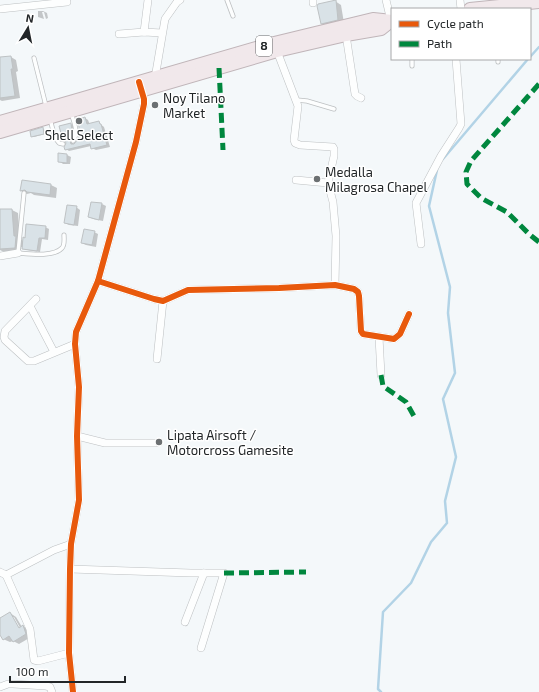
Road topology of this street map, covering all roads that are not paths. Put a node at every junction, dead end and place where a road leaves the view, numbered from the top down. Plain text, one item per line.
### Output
1 (148, 0) edge
2 (180, 0) edge
3 (227, 0) edge
4 (386, 0) edge
5 (67, 2) dead end
6 (524, 2) edge
7 (539, 2) edge
8 (495, 8) edge
9 (0, 9) edge
10 (233, 16) dead end
11 (391, 21) edge
12 (144, 32) junction
13 (162, 33) junction
14 (119, 34) dead end
15 (346, 35) junction
16 (277, 51) junction
17 (34, 58) dead end
18 (412, 60) edge
19 (456, 60) edge
20 (412, 66) dead end
21 (155, 78) junction
22 (140, 86) junction
23 (362, 98) dead end
24 (296, 100) junction
25 (334, 109) dead end
26 (70, 111) junction
27 (48, 113) junction
28 (0, 122) edge
29 (0, 132) edge
30 (73, 141) dead end
31 (62, 144) dead end
32 (296, 180) dead end
33 (328, 183) junction
34 (24, 193) dead end
35 (64, 235) dead end
36 (421, 244) dead end
37 (18, 253) junction
38 (0, 256) edge
39 (98, 281) junction
40 (335, 285) junction
41 (36, 299) dead end
42 (163, 301) junction
43 (30, 306) junction
44 (409, 314) dead end
45 (379, 337) junction
46 (75, 344) junction
47 (54, 352) junction
48 (157, 359) dead end
49 (381, 375) dead end
50 (77, 436) junction
51 (156, 443) dead end
52 (71, 544) junction
53 (70, 569) junction
54 (3, 573) edge
55 (204, 573) junction
56 (185, 622) dead end
57 (202, 648) dead end
58 (69, 653) junction
59 (0, 687) edge
60 (52, 692) edge
61 (74, 692) edge

1 - 12 street
2 - 13 street
3 - 10 lane
4 - 11 street
5 - 9 street
6 - 7 highway
6 - 8 highway
11 - 15 highway, 8
11 - 21 highway, 8
12 - 13 street
12 - 14 street
13 - 21 street
15 - 16 highway, 8
15 - 23 street
16 - 22 highway, 8
16 - 24 street
17 - 27 lane
18 - 20 lane
19 - 36 street
21 - 22 highway, 8
22 - 26 highway, 8
22 - 27 highway, 8
22 - 39 street
24 - 25 lane
24 - 33 street
26 - 27 highway, 8
26 - 30 lane
27 - 28 highway, 8
27 - 29 highway, 8
27 - 31 lane
32 - 33 street
33 - 40 street
34 - 37 lane
35 - 37 lane
37 - 38 street
39 - 42 street
39 - 46 street
40 - 42 street
40 - 45 street
41 - 43 street
42 - 48 street
43 - 47 street
43 - 47 street
44 - 45 street
45 - 49 street
46 - 47 street
46 - 50 street
50 - 51 street
50 - 52 street
52 - 53 street
52 - 54 street
53 - 55 street
53 - 58 street
54 - 58 street
55 - 56 street
55 - 57 street
58 - 61 street
59 - 60 street

